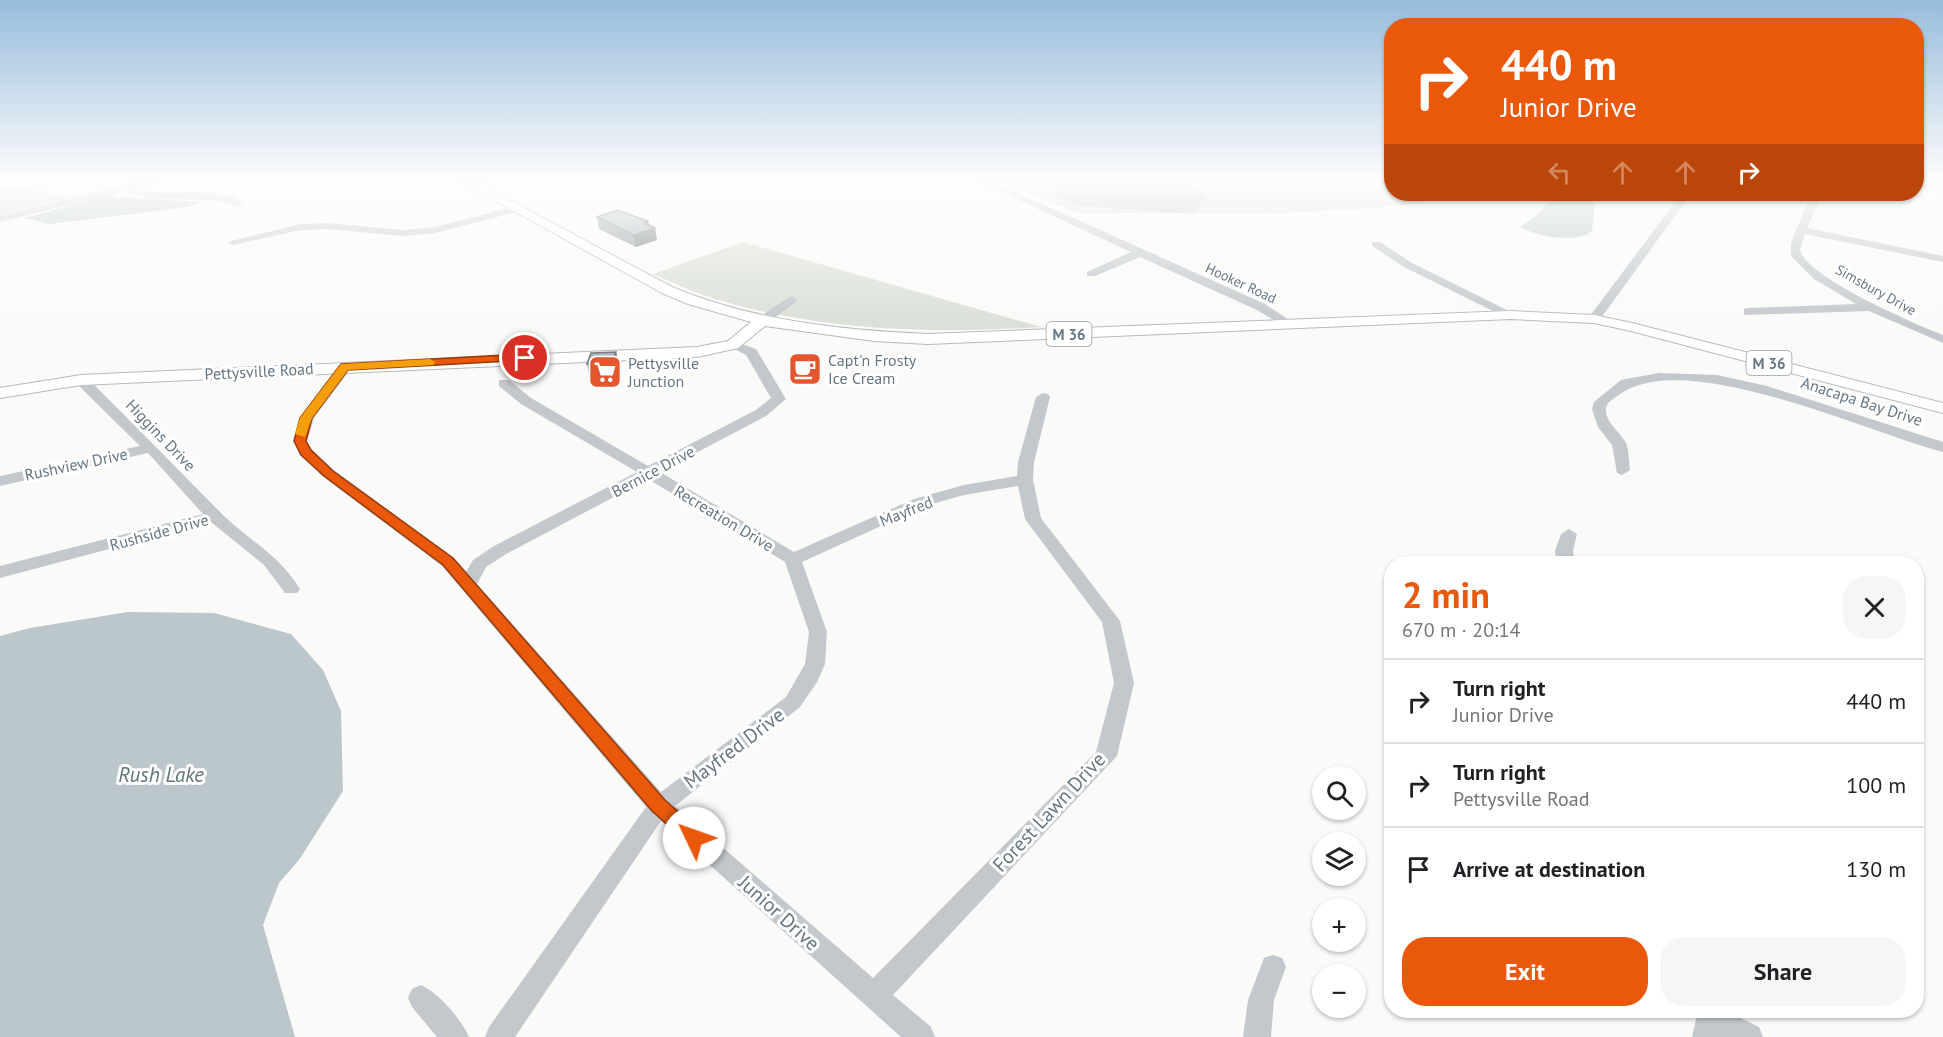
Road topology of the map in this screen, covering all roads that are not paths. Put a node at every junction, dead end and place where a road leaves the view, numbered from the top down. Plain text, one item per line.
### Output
1 (290, 229) edge
2 (364, 229) edge
3 (437, 229) edge
4 (555, 229) edge
5 (1087, 229) edge
6 (1660, 229) edge
7 (1802, 230) joint
8 (232, 242) dead end
9 (1376, 244) dead end
10 (1139, 253) junction
11 (1943, 259) edge
12 (1091, 274) dead end
13 (791, 300) dead end
14 (1871, 307) junction
15 (1748, 312) dead end
16 (1511, 315) junction
17 (1594, 319) junction
18 (762, 321) junction
19 (1289, 324) junction
20 (1943, 339) edge
21 (733, 345) junction
22 (345, 367) junction
23 (81, 380) junction
24 (504, 382) dead end
25 (0, 393) edge
26 (1043, 397) dead end
27 (1943, 408) edge
28 (1943, 447) edge
29 (151, 448) junction
30 (1622, 470) dead end
31 (649, 473) junction
32 (1025, 480) junction
33 (0, 481) edge
34 (214, 516) junction
35 (1569, 534) dead end
36 (1565, 556) edge
37 (792, 559) junction
38 (0, 572) edge
39 (469, 583) junction
40 (291, 589) dead end
41 (658, 806) junction
42 (1273, 967) dead end
43 (873, 997) junction
44 (421, 998) dead end
45 (1709, 1022) edge
46 (455, 1037) edge
47 (499, 1037) edge
48 (921, 1037) edge
49 (1257, 1037) edge
50 (1749, 1037) edge

1 - 8 street
2 - 3 street
4 - 18 main road, M 36
5 - 10 street, Hooker Road
6 - 17 street
7 - 11 street
7 - 14 street, Simsbury Drive
9 - 16 street
10 - 12 street
10 - 19 street, Hooker Road
13 - 18 street
14 - 15 street
14 - 20 street, Simsbury Drive
16 - 17 main road, M 36
16 - 19 main road, M 36
17 - 27 main road, M 36
18 - 19 main road, M 36
18 - 21 main road, Pettysville Road
21 - 22 main road, Pettysville Road
21 - 31 street, Bernice Drive
22 - 23 main road, Pettysville Road
22 - 39 street, Junior Drive
23 - 25 main road, Pettysville Road
23 - 29 street, Higgins Drive
24 - 31 street, Recreation Drive
26 - 32 street, Forest Lawn Drive
28 - 30 street, Anacapa Bay Drive
29 - 33 street, Rushview Drive
29 - 34 street, Higgins Drive
31 - 37 street, Recreation Drive
31 - 39 street, Bernice Drive
32 - 37 street, Mayfred
32 - 43 street, Forest Lawn Drive
34 - 38 street, Rushside Drive
34 - 40 street, Rushside Drive
35 - 36 street
37 - 41 street, Mayfred Drive
39 - 41 street, Junior Drive
41 - 43 street, Junior Drive
41 - 47 street, Mayfred Drive
42 - 49 street
43 - 48 street, Junior Drive
44 - 46 street
45 - 50 street

